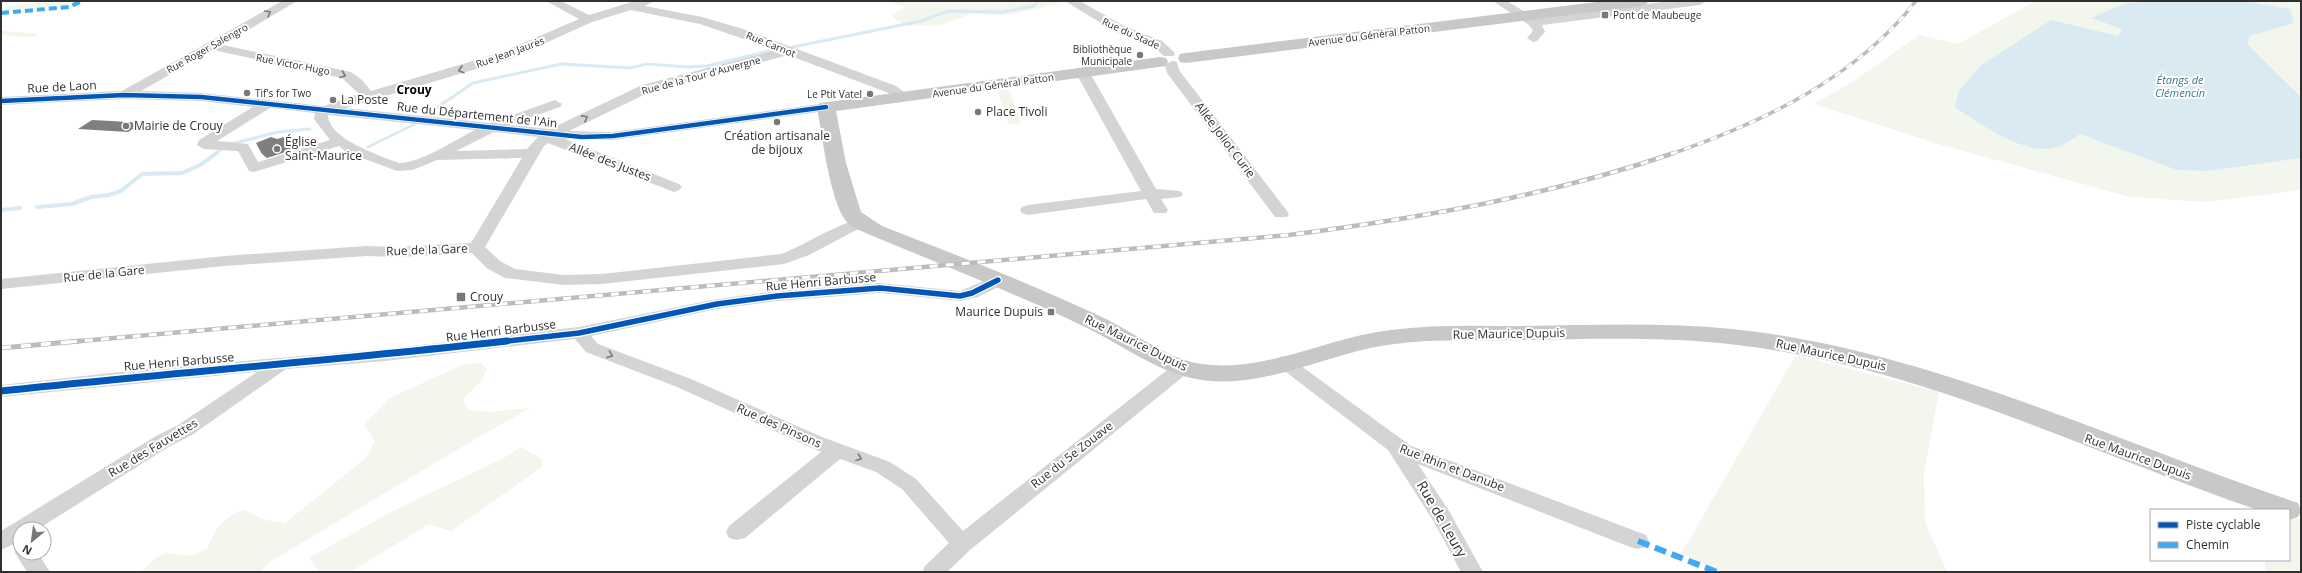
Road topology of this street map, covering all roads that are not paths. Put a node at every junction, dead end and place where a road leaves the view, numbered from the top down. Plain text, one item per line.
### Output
1 (290, 1) edge
2 (552, 1) edge
3 (648, 1) edge
4 (1071, 1) edge
5 (1499, 1) edge
6 (1575, 1) edge
7 (1641, 1) edge
8 (1700, 1) edge
9 (1623, 2) edge
10 (1559, 6) edge
11 (1604, 6) junction
12 (633, 7) junction
13 (1518, 11) edge
14 (588, 18) junction
15 (1533, 38) dead end
16 (210, 46) junction
17 (788, 51) junction
18 (1171, 60) junction
19 (1082, 73) junction
20 (124, 95) junction
21 (368, 96) junction
22 (904, 97) junction
23 (1, 101) edge
24 (269, 103) junction
25 (555, 104) dead end
26 (826, 107) junction
27 (328, 109) junction
28 (490, 128) junction
29 (548, 136) junction
30 (340, 141) junction
31 (533, 153) junction
32 (435, 156) junction
33 (674, 187) dead end
34 (1151, 194) junction
35 (1175, 194) dead end
36 (1028, 210) dead end
37 (1160, 210) dead end
38 (1281, 214) dead end
39 (860, 222) junction
40 (476, 248) junction
41 (998, 280) junction
42 (1, 284) edge
43 (579, 333) junction
44 (1284, 362) junction
45 (281, 364) junction
46 (1183, 367) junction
47 (1, 391) edge
48 (1397, 447) junction
49 (837, 450) junction
50 (2285, 509) edge
51 (2290, 511) edge
52 (2301, 514) edge
53 (38, 521) edge
54 (737, 532) dead end
55 (1638, 541) dead end
56 (962, 544) junction
57 (31, 561) edge
58 (39, 572) edge
59 (934, 572) edge
60 (1472, 572) edge

16 -> 1 street, Rue Roger Salengro
2 - 14 street
3 - 12 street, Rue Jean Jaurès
4 - 18 street, Rue du Stade
5 - 13 street
6 - 11 main road
7 - 9 main road, Avenue du Général Patton
8 - 13 street
9 - 11 main road, Avenue du Général Patton
10 - 11 main road, Avenue du Général Patton
10 - 13 main road, Avenue du Général Patton
12 - 14 street, Rue Jean Jaurès
12 - 17 street, Rue Carnot
13 - 15 street
13 - 18 main road, Avenue du Général Patton
14 -> 21 street, Rue Jean Jaurès
16 - 20 street, Rue Roger Salengro
16 -> 21 street, Rue Victor Hugo
17 - 22 street, Rue Carnot
29 -> 17 street, Rue de la Tour d'Auvergne
18 - 19 main road, Avenue du Général Patton
18 - 38 street, Allée Joliot Curie
19 - 22 main road, Avenue du Général Patton
19 - 34 street
20 - 23 street, Rue de Laon
20 - 24 street, Rue du Département de l'Ain
21 - 27 street, Rue Jean Jaurès
22 - 26 main road, Avenue du Général Patton
24 - 27 street, Rue du Département de l'Ain
24 - 30 street
25 - 28 street
26 - 29 street, Rue du Département de l'Ain
26 - 39 main road
27 - 28 street, Rue du Département de l'Ain
27 - 30 street
28 - 29 street, Rue du Département de l'Ain
28 - 32 street
29 - 31 street
29 - 33 street, Allée des Justes
30 - 32 street
31 - 32 street
31 - 40 street
34 - 35 street
34 - 36 street
34 - 37 street
39 - 40 street, Rue de la Gare
39 - 41 main road, Rue Maurice Dupuis
40 - 42 street, Rue de la Gare
41 - 43 street, Rue Henri Barbusse
41 - 46 main road, Rue Maurice Dupuis
43 - 45 street, Rue Henri Barbusse
43 -> 49 street, Rue des Pinsons
44 - 46 main road, Rue Maurice Dupuis
44 - 48 street, Rue Rhin et Danube
44 - 50 main road, Rue Maurice Dupuis
45 - 47 street, Rue Henri Barbusse
45 - 53 street, Rue des Fauvettes
46 - 56 street, Rue du 5e Zouave
48 - 55 street, Rue Rhin et Danube
48 - 60 street, Rue de Leury
49 - 54 street
49 -> 56 street, Rue des Pinsons
51 - 52 main road, Rue Maurice Dupuis
56 - 59 street, Rue du 5e Zouave
57 - 58 street

